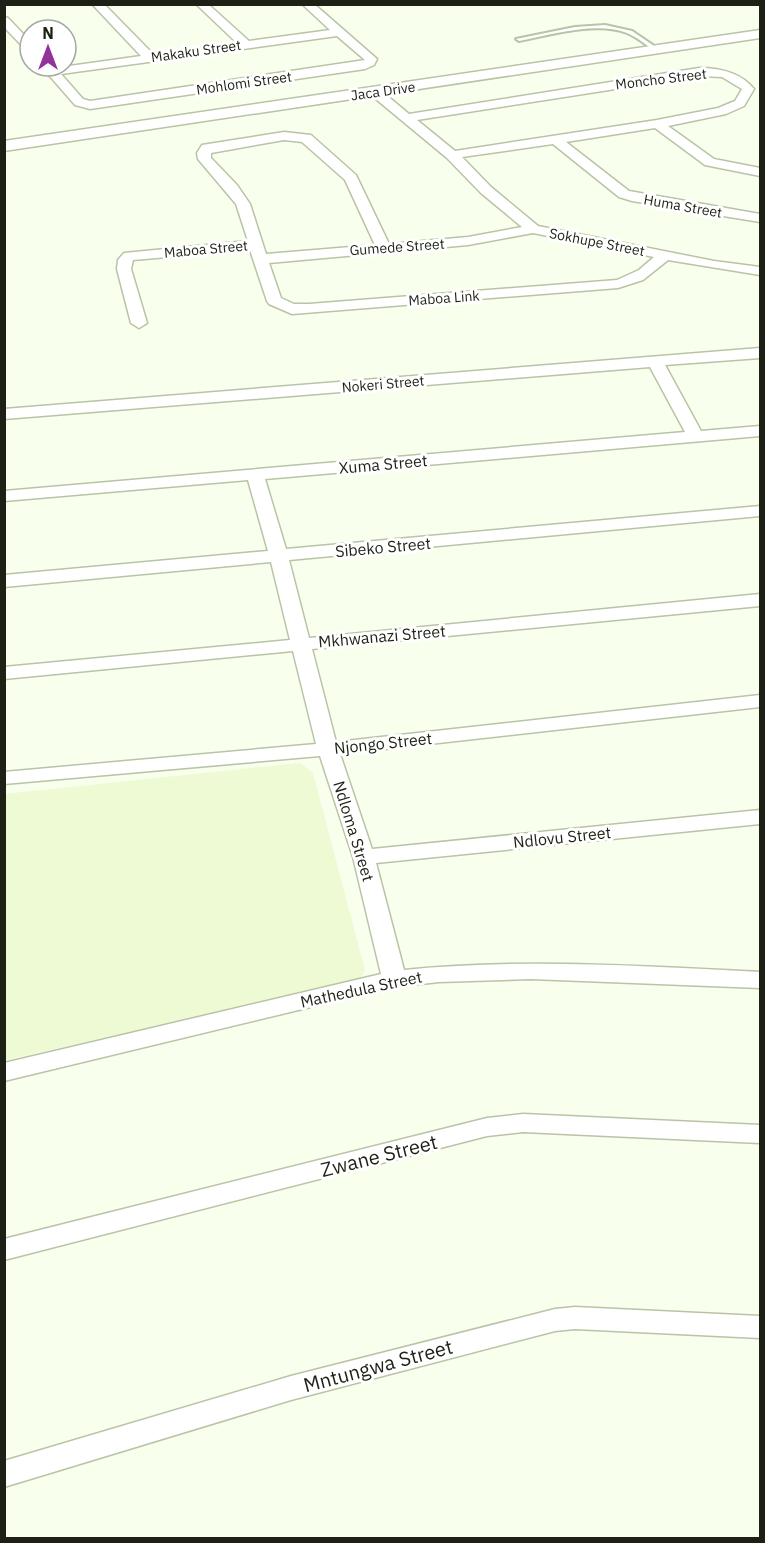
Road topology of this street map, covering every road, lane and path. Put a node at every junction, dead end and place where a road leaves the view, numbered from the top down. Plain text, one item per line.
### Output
1 (97, 4) edge
2 (201, 4) edge
3 (307, 4) edge
4 (4, 20) edge
5 (339, 33) junction
6 (760, 34) edge
7 (18, 35) edge
8 (519, 39) dead end
9 (245, 44) junction
10 (657, 50) junction
11 (150, 58) junction
12 (78, 66) edge
13 (58, 78) edge
14 (375, 92) junction
15 (405, 118) junction
16 (657, 124) junction
17 (554, 138) junction
18 (4, 146) edge
19 (452, 155) junction
20 (760, 172) edge
21 (760, 218) edge
22 (533, 229) junction
23 (384, 249) junction
24 (258, 252) junction
25 (665, 255) junction
26 (760, 271) edge
27 (139, 323) dead end
28 (760, 353) edge
29 (656, 362) junction
30 (4, 414) edge
31 (760, 431) edge
32 (696, 437) junction
33 (255, 475) junction
34 (4, 496) edge
35 (760, 511) edge
36 (279, 557) junction
37 (4, 581) edge
38 (760, 600) edge
39 (301, 644) junction
40 (4, 673) edge
41 (760, 702) edge
42 (328, 749) junction
43 (4, 778) edge
44 (760, 817) edge
45 (364, 858) junction
46 (394, 979) junction
47 (760, 980) edge
48 (4, 1072) edge
49 (760, 1134) edge
50 (4, 1250) edge
51 (760, 1328) edge
52 (4, 1474) edge

1 - 11 street
2 - 9 street
3 - 5 street, Mohlomi Street
4 - 7 street
5 - 9 street, Makaku Street
5 - 13 street, Mohlomi Street
6 - 10 street, Jaca Drive
8 - 10 lane
9 - 11 street, Makaku Street
10 - 14 street, Jaca Drive
11 - 12 street, Makaku Street
14 - 15 street, Sokhupe Street
14 - 18 street, Jaca Drive
15 - 16 street, Moncho Street
15 - 19 street, Sokhupe Street
16 - 17 street, Moncho Street
16 - 20 street
17 - 19 street, Moncho Street
17 - 21 street, Huma Street
19 - 22 street, Sokhupe Street
22 - 23 street, Gumede Street
22 - 25 street, Sokhupe Street
23 - 24 street, Gumede Street
23 - 24 street, Maboa Street
24 - 25 street, Maboa Link
24 - 27 street, Maboa Street
25 - 26 street, Sokhupe Street
28 - 29 street, Nokeri Street
29 - 30 street, Nokeri Street
29 - 32 street
31 - 32 street, Xuma Street
32 - 33 street, Xuma Street
33 - 34 street, Xuma Street
33 - 36 street, Ndloma Street
35 - 36 street, Sibeko Street
36 - 37 street, Sibeko Street
36 - 39 street, Ndloma Street
38 - 39 street, Mkhwanazi Street
39 - 40 street, Mkhwanazi Street
39 - 42 street, Ndloma Street
41 - 42 street, Njongo Street
42 - 43 street, Njongo Street
42 - 45 street, Ndloma Street
44 - 45 street, Ndlovu Street
45 - 46 street, Ndloma Street
46 - 47 street, Mathedula Street
46 - 48 street, Mathedula Street
49 - 50 street, Zwane Street
51 - 52 street, Mntungwa Street

